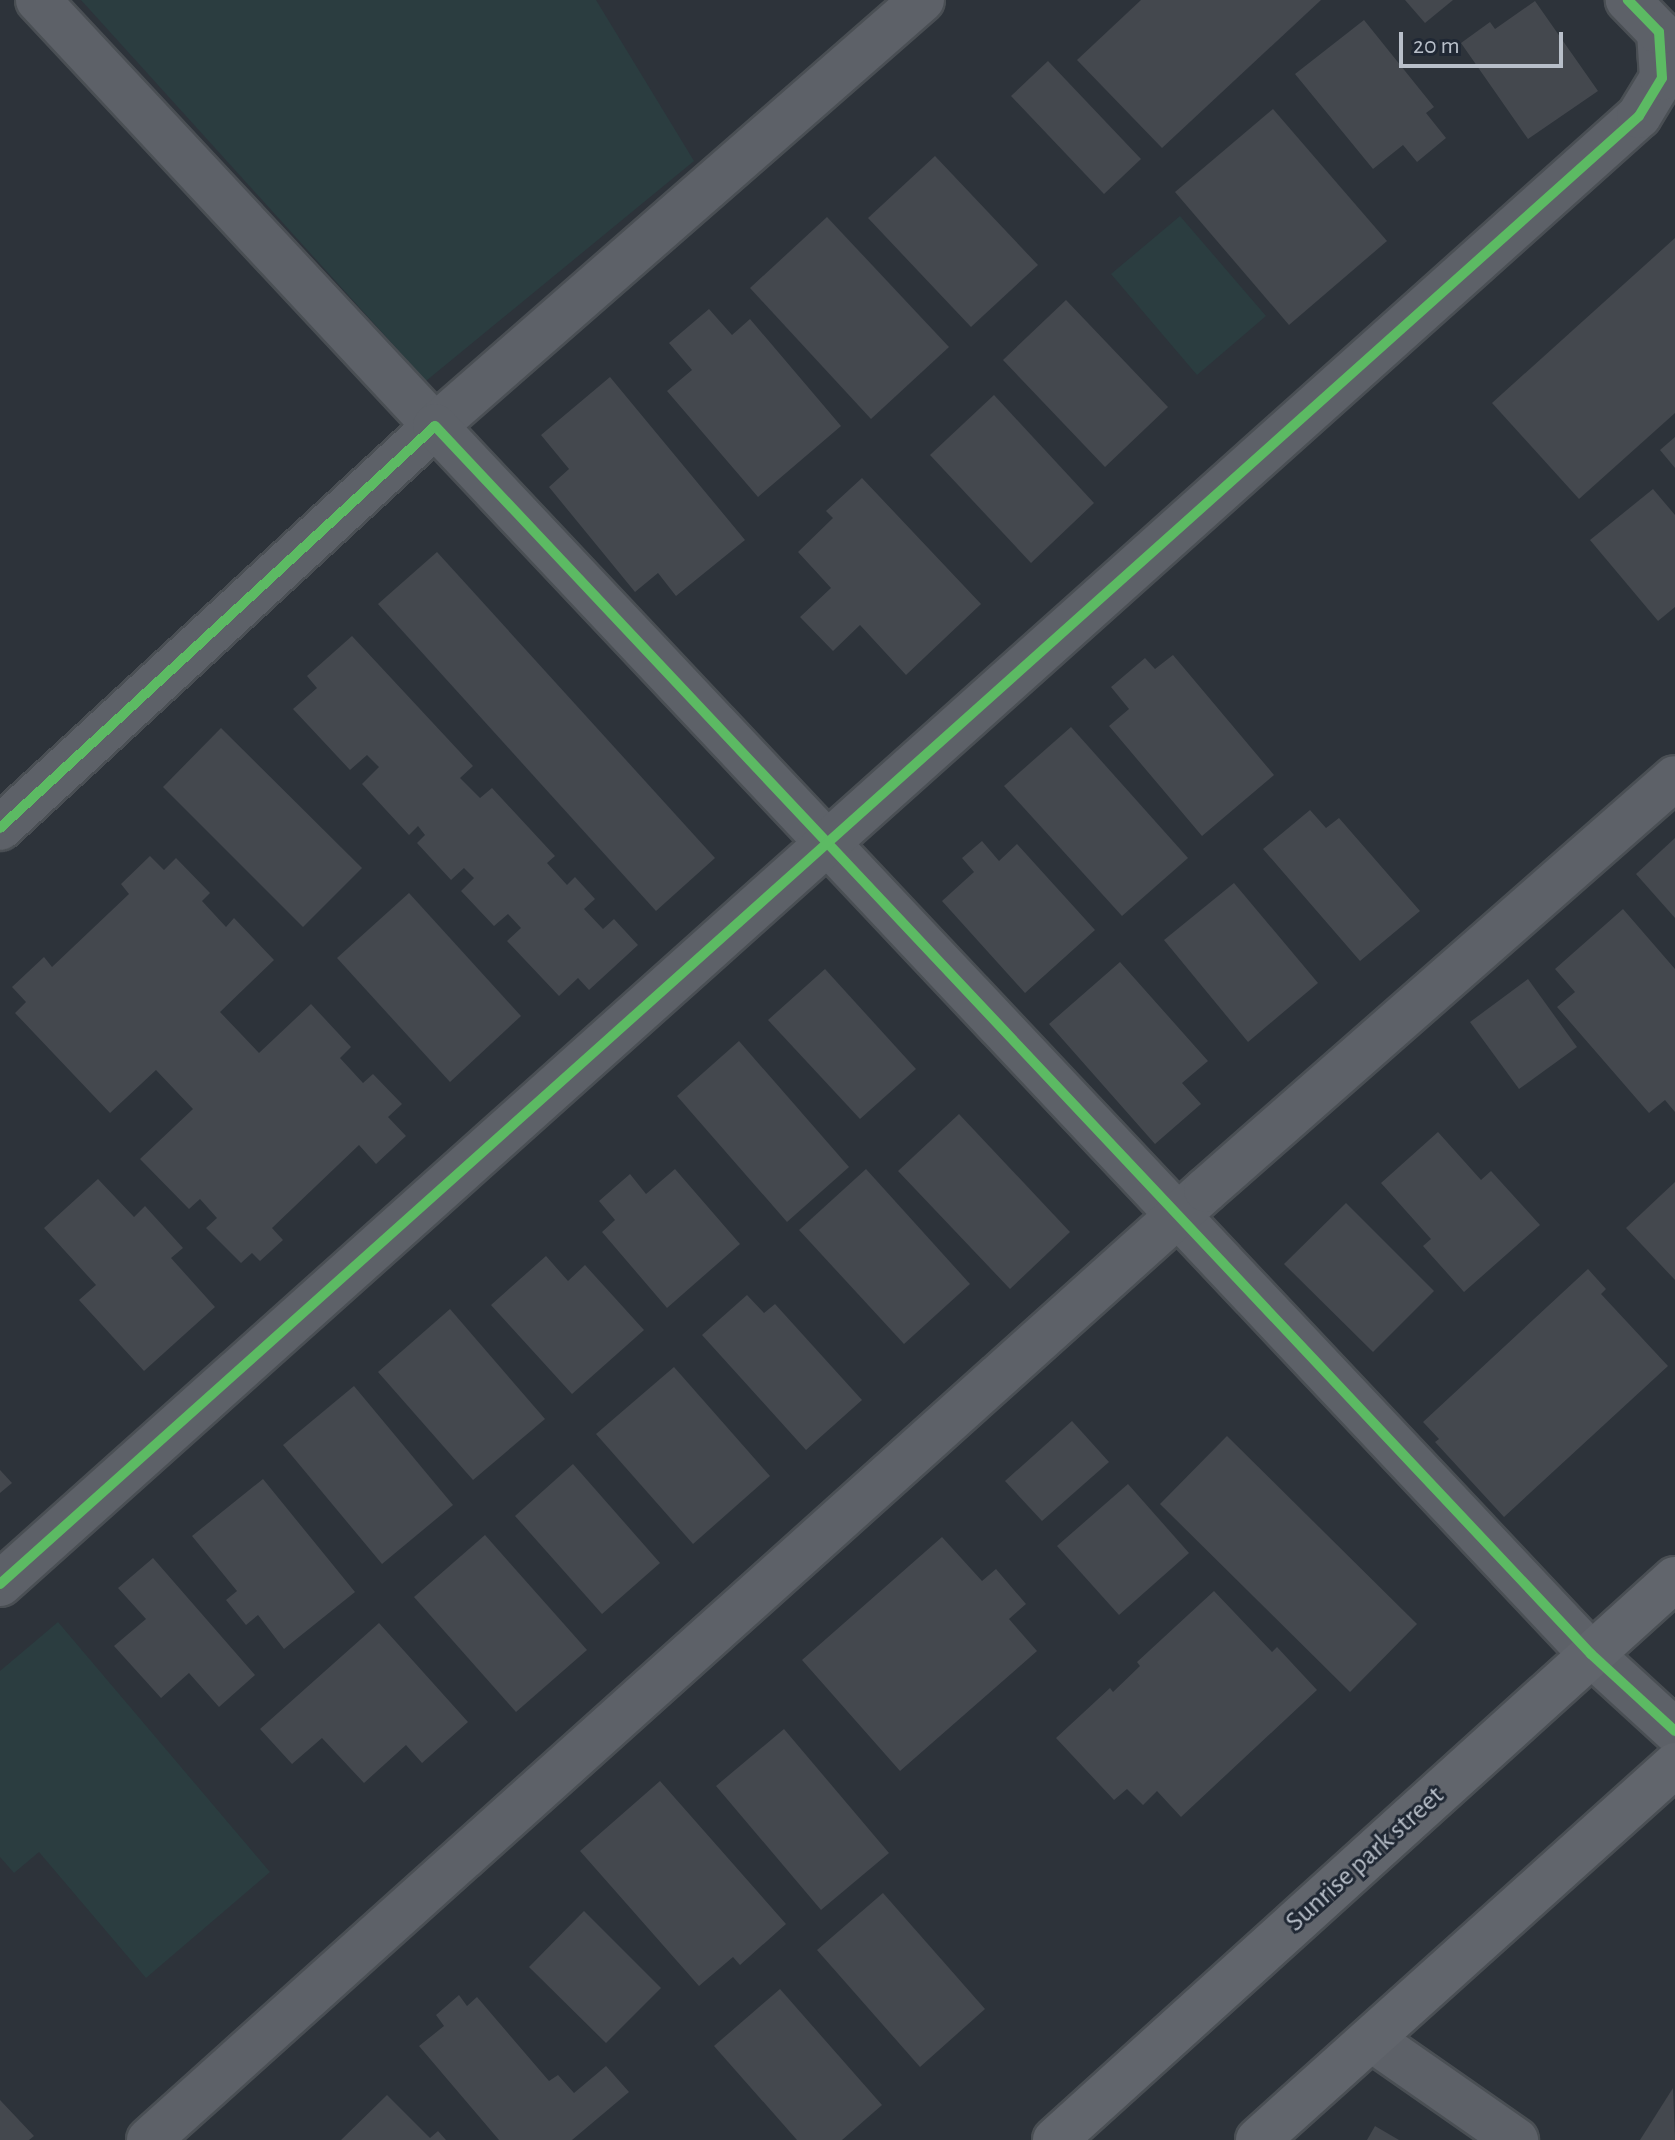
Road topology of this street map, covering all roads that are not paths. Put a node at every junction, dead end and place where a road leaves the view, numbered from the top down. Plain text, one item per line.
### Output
1 (38, 0) edge
2 (922, 0) edge
3 (1628, 0) edge
4 (435, 426) junction
5 (1675, 778) edge
6 (0, 828) edge
7 (828, 844) junction
8 (1178, 1215) junction
9 (1675, 1579) edge
10 (0, 1584) edge
11 (1591, 1654) junction
12 (1675, 1731) edge
13 (1675, 1765) edge
14 (1371, 2039) junction
15 (149, 2140) edge
16 (1055, 2140) edge
17 (1258, 2140) edge
18 (1514, 2140) edge

1 - 4 street
2 - 4 street
3 - 7 street
4 - 6 street
4 - 7 street
5 - 8 street
7 - 8 street
7 - 10 street
8 - 11 street
8 - 15 street
9 - 11 main road, Sunrise park street
11 - 12 street
11 - 16 main road, Sunrise park street
13 - 14 main road
14 - 17 main road
14 - 18 street

